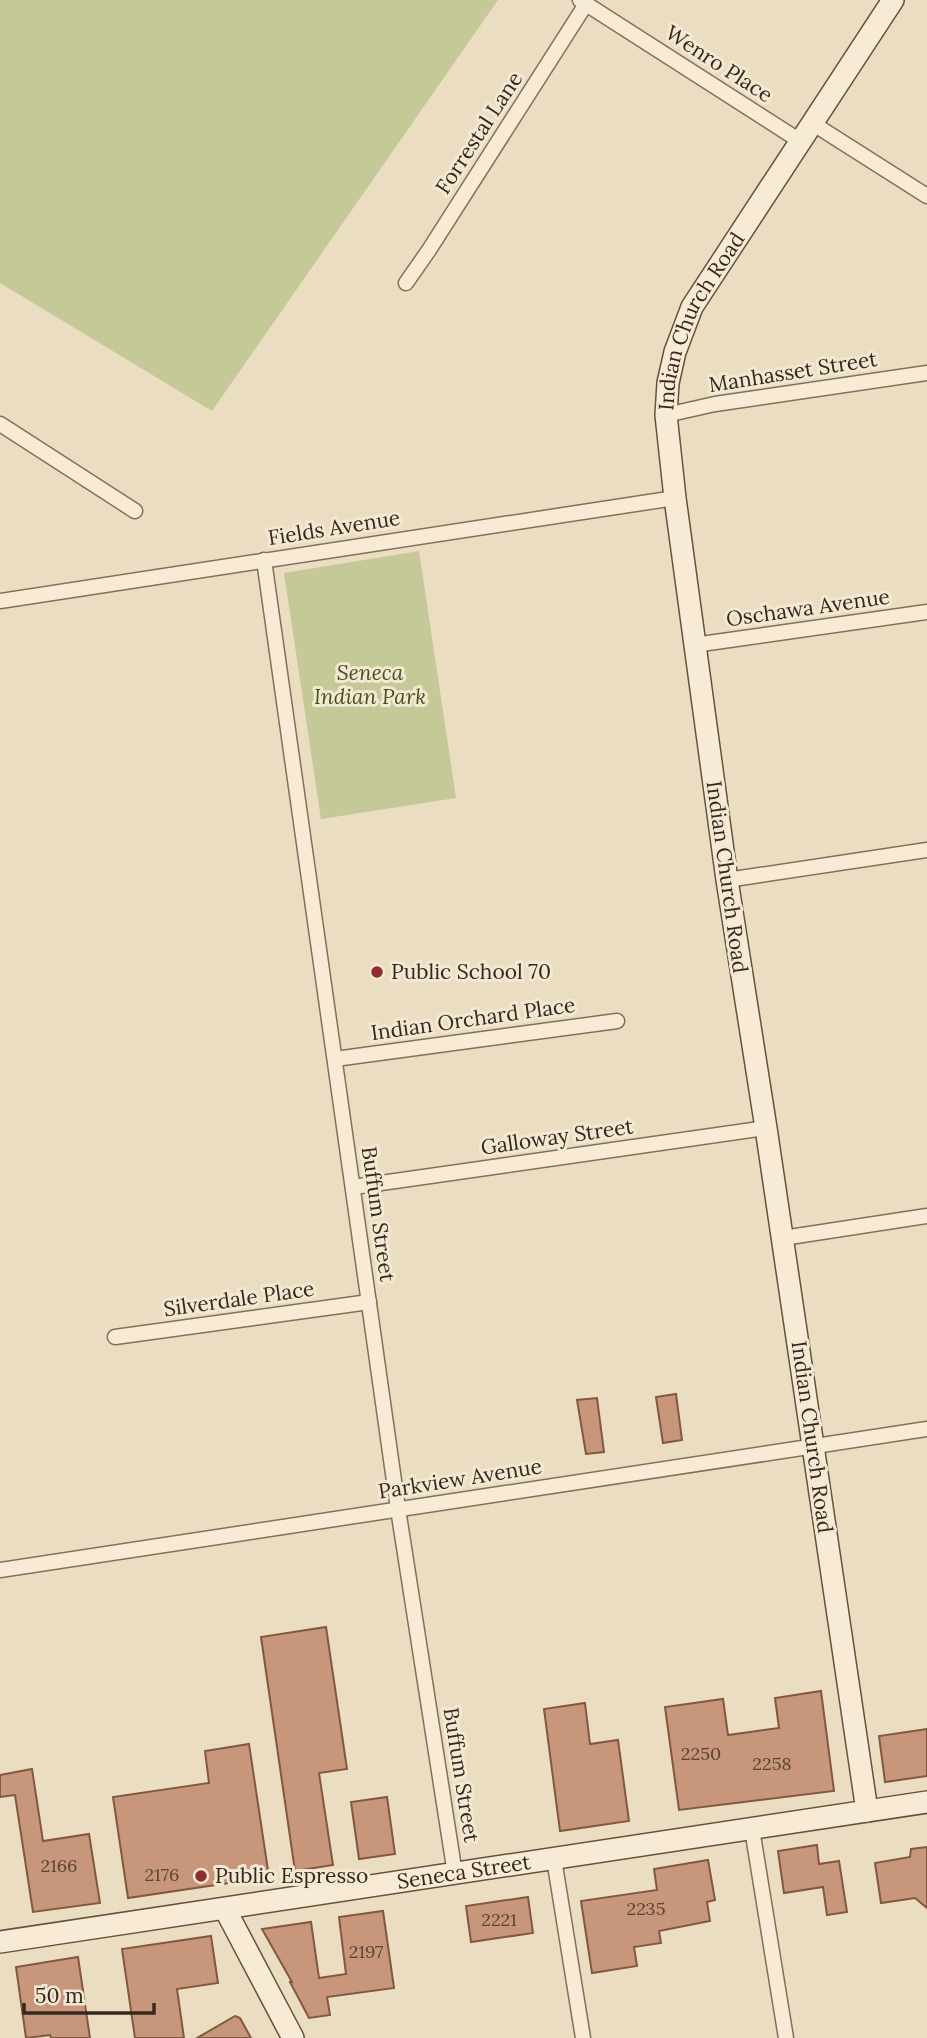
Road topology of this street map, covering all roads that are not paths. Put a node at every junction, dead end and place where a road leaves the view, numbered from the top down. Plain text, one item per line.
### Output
1 (893, 0) edge
2 (583, 2) edge
3 (806, 132) junction
4 (927, 196) edge
5 (405, 283) dead end
6 (927, 373) edge
7 (666, 415) junction
8 (0, 424) edge
9 (675, 498) junction
10 (135, 511) dead end
11 (264, 560) junction
12 (0, 601) edge
13 (927, 612) edge
14 (694, 645) junction
15 (927, 850) edge
16 (727, 880) junction
17 (617, 1021) dead end
18 (335, 1059) junction
19 (766, 1128) junction
20 (353, 1187) junction
21 (927, 1216) edge
22 (783, 1238) junction
23 (369, 1303) junction
24 (115, 1338) dead end
25 (927, 1429) edge
26 (813, 1446) junction
27 (398, 1509) junction
28 (0, 1570) edge
29 (927, 1802) edge
30 (867, 1811) junction
31 (752, 1829) junction
32 (554, 1859) junction
33 (455, 1874) junction
34 (225, 1909) junction
35 (0, 1942) edge
36 (293, 2038) edge
37 (583, 2038) edge
38 (786, 2038) edge

1 - 3 street, Indian Church Road
2 - 3 street, Wenro Place
2 - 5 street, Forrestal Lane
3 - 4 street, Wenro Place
3 - 7 street, Indian Church Road
6 - 7 street, Manhasset Street
7 - 9 street, Indian Church Road
8 - 10 street
9 - 11 street, Fields Avenue
9 - 14 street, Indian Church Road
11 - 12 street, Fields Avenue
11 - 18 street, Buffum Street
13 - 14 street, Oschawa Avenue
14 - 16 street, Indian Church Road
15 - 16 street
16 - 19 street, Indian Church Road
17 - 18 street, Indian Orchard Place
18 - 20 street, Buffum Street
19 - 20 street, Galloway Street
19 - 22 street, Indian Church Road
20 - 23 street, Buffum Street
21 - 22 street
22 - 26 street, Indian Church Road
23 - 24 street, Silverdale Place
23 - 27 street, Buffum Street
25 - 26 street, Parkview Avenue
26 - 27 street, Parkview Avenue
26 - 30 street, Indian Church Road
27 - 28 street, Parkview Avenue
27 - 33 street, Buffum Street
29 - 30 street, Seneca Street
30 - 31 street, Seneca Street
31 - 32 street, Seneca Street
31 - 38 street
32 - 33 street, Seneca Street
32 - 37 street
33 - 34 street, Seneca Street
34 - 35 street, Seneca Street
34 - 36 street

